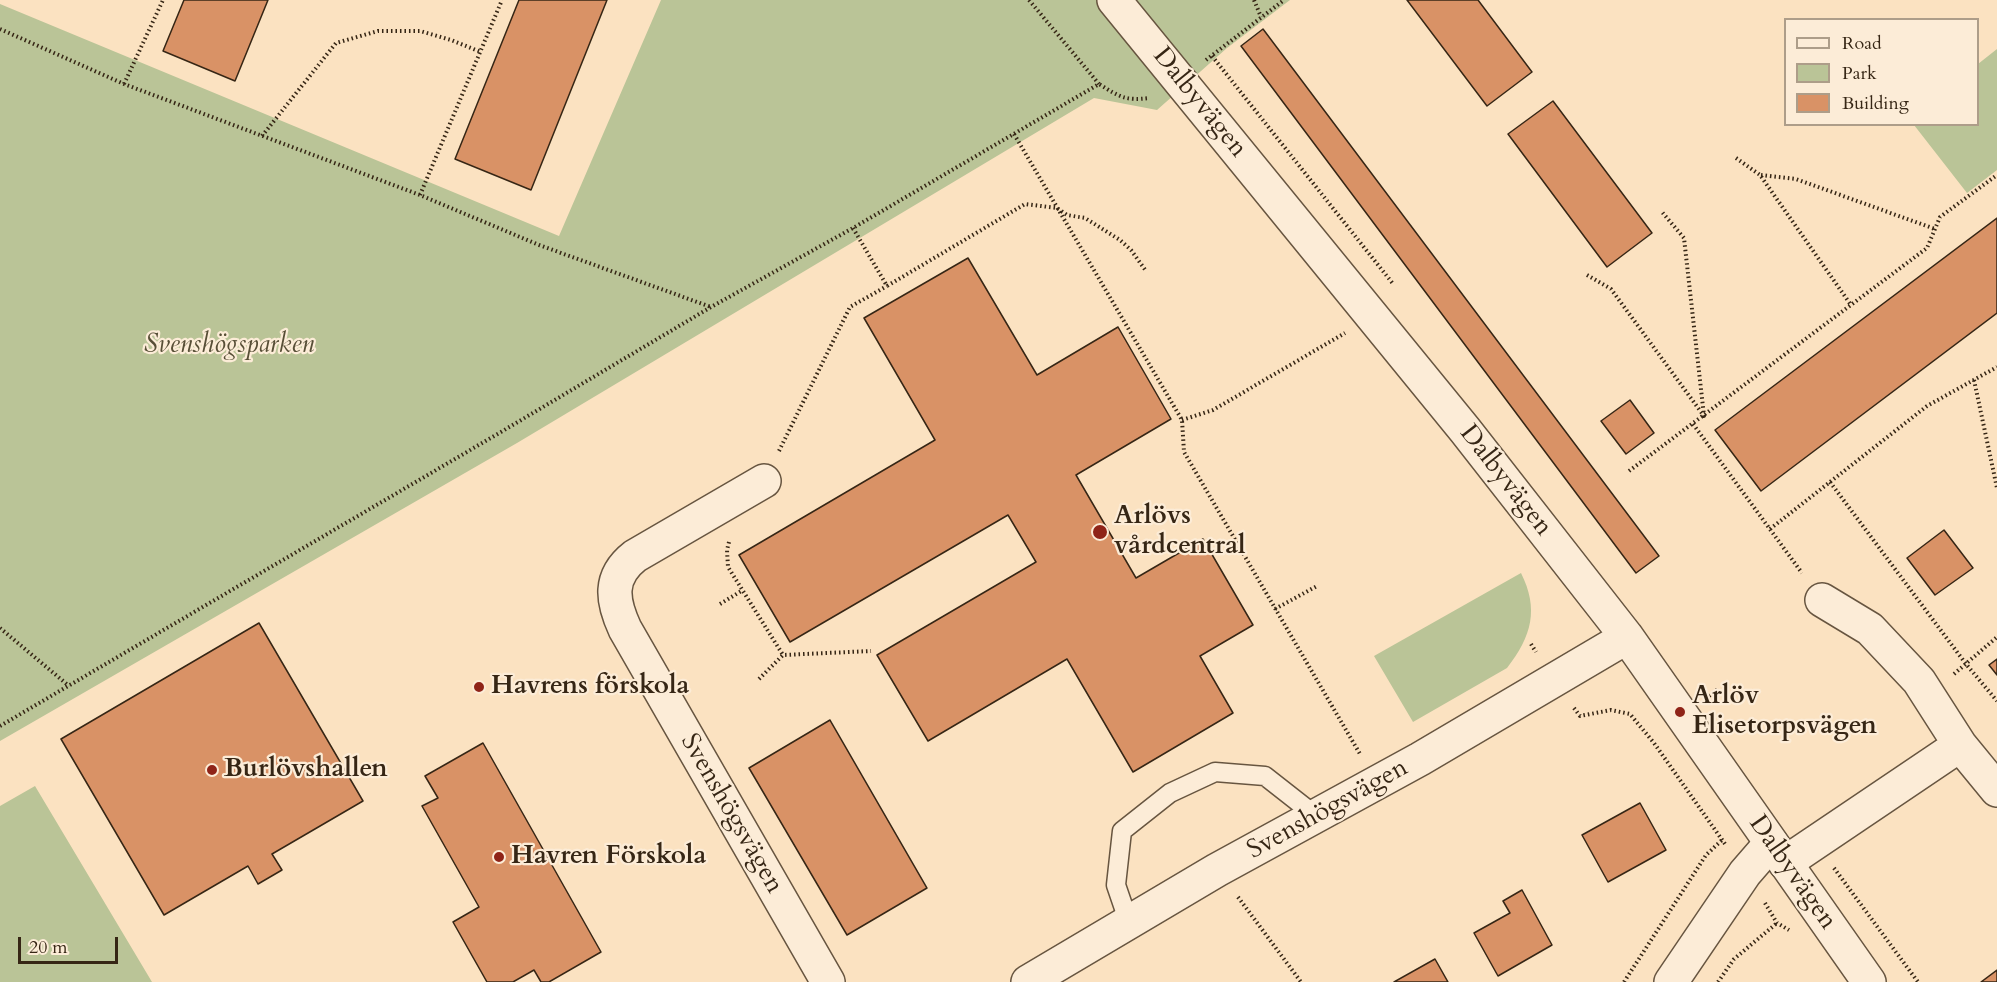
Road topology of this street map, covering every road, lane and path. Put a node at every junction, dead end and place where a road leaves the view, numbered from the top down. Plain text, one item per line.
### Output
1 (163, 0) edge
2 (502, 0) edge
3 (1029, 0) edge
4 (1114, 0) edge
5 (1254, 0) edge
6 (1284, 0) edge
7 (1261, 17) junction
8 (0, 29) edge
9 (481, 52) junction
10 (1179, 78) junction
11 (124, 84) junction
12 (1099, 84) junction
13 (1014, 134) junction
14 (262, 136) junction
15 (1736, 158) dead end
16 (1760, 175) junction
17 (1997, 175) edge
18 (420, 195) junction
19 (1057, 208) junction
20 (1662, 212) dead end
21 (853, 228) junction
22 (1935, 229) junction
23 (1146, 271) dead end
24 (1587, 275) dead end
25 (887, 286) junction
26 (1851, 305) junction
27 (711, 307) junction
28 (1346, 332) dead end
29 (1997, 367) edge
30 (1974, 380) junction
31 (1704, 416) junction
32 (1182, 420) junction
33 (1693, 424) junction
34 (1629, 471) dead end
35 (764, 481) joint
36 (1830, 482) junction
37 (1997, 488) edge
38 (1770, 529) junction
39 (731, 534) dead end
40 (1317, 586) dead end
41 (743, 590) junction
42 (1822, 600) joint
43 (720, 604) dead end
44 (1275, 609) junction
45 (0, 628) edge
46 (1627, 637) junction
47 (1997, 637) edge
48 (1531, 644) dead end
49 (871, 651) dead end
50 (783, 655) junction
51 (1966, 664) junction
52 (759, 679) dead end
53 (1555, 680) junction
54 (69, 686) junction
55 (1928, 696) junction
56 (1997, 701) edge
57 (0, 726) edge
58 (1960, 746) junction
59 (1363, 760) dead end
60 (1997, 790) edge
61 (1316, 816) junction
62 (1722, 840) junction
63 (1778, 853) junction
64 (1217, 870) junction
65 (1745, 873) junction
66 (1857, 899) dead end
67 (1824, 918) junction
68 (1777, 922) junction
69 (1129, 923) junction
70 (828, 982) edge
71 (1028, 982) edge
72 (1301, 982) edge
73 (1624, 982) edge
74 (1671, 982) edge
75 (1718, 982) edge
76 (1869, 982) edge

1 - 11 path
2 - 9 path
3 - 12 path
4 - 10 street, Dalbyvägen
5 - 7 path
6 - 7 path
7 - 10 path
8 - 11 path
9 - 14 path
9 - 18 path
10 - 12 path
10 - 46 street, Dalbyvägen
11 - 14 path
12 - 13 path
13 - 19 path
13 - 21 path
14 - 18 path
15 - 16 path
16 - 22 path
16 - 26 path
17 - 22 path
18 - 27 path
19 - 23 path
19 - 25 path
19 - 32 path
20 - 31 path
21 - 25 path
21 - 27 path
22 - 26 path
24 - 31 path
25 - 35 path
26 - 31 path
27 - 54 path
28 - 32 path
29 - 30 path
30 - 36 path
30 - 37 path
31 - 33 path
32 - 44 path
33 - 34 path
33 - 38 path
35 - 70 street, Svenshögsvägen
36 - 38 path
36 - 51 path
38 - 42 path
39 - 41 path
40 - 44 path
41 - 43 path
41 - 50 path
42 - 55 street
44 - 59 path
45 - 54 path
46 - 53 street, Svenshögsvägen
46 - 63 street, Dalbyvägen
47 - 51 path
48 - 53 path
49 - 50 path
50 - 52 path
51 - 55 path
51 - 56 path
53 - 61 street, Svenshögsvägen
53 - 62 path
54 - 57 path
55 - 58 street
58 - 60 street
58 - 63 street
61 - 64 street, Svenshögsvägen
61 - 69 lane
62 - 65 path
62 - 73 path
63 - 65 street
63 - 67 street, Dalbyvägen
64 - 69 street, Svenshögsvägen
64 - 72 path
65 - 68 path
65 - 74 street
66 - 67 path
67 - 68 path
67 - 76 street, Dalbyvägen
68 - 75 path
69 - 71 street, Svenshögsvägen

